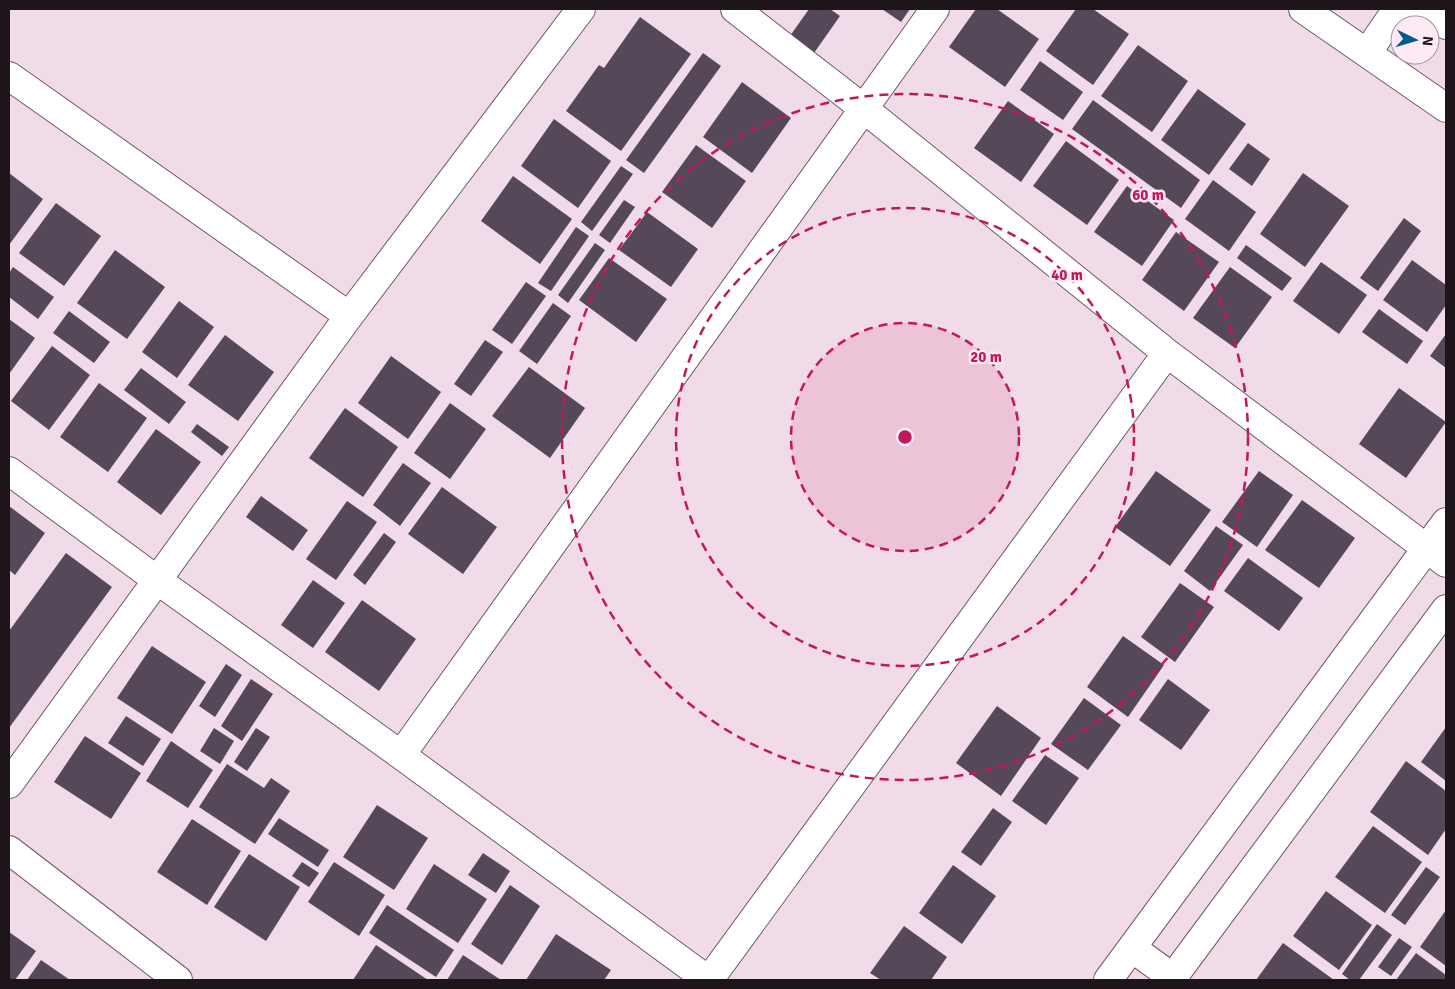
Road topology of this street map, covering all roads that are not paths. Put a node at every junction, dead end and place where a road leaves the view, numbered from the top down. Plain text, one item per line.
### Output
1 (581, 9) edge
2 (735, 9) edge
3 (935, 9) edge
4 (1303, 9) edge
5 (1397, 9) edge
6 (1421, 9) edge
7 (1446, 25) edge
8 (1367, 53) junction
9 (9, 76) edge
10 (863, 108) junction
11 (1446, 108) edge
12 (349, 316) junction
13 (1166, 353) junction
14 (9, 471) edge
15 (1446, 522) edge
16 (1436, 555) edge
17 (158, 580) junction
18 (1446, 609) edge
19 (401, 755) junction
20 (9, 784) edge
21 (9, 850) edge
22 (1132, 948) junction
23 (178, 980) edge
24 (709, 980) edge
25 (1108, 980) edge
26 (1173, 980) edge

1 - 12 street
2 - 10 street
3 - 10 street
4 - 8 street
5 - 8 street
6 - 7 street
8 - 11 street
9 - 12 street
10 - 13 street
10 - 19 street
12 - 17 street
13 - 16 street
13 - 24 street
14 - 17 street
15 - 16 street
16 - 22 street
17 - 19 street
17 - 20 street
18 - 26 street
19 - 24 street
21 - 23 street
22 - 25 street
22 - 26 street

